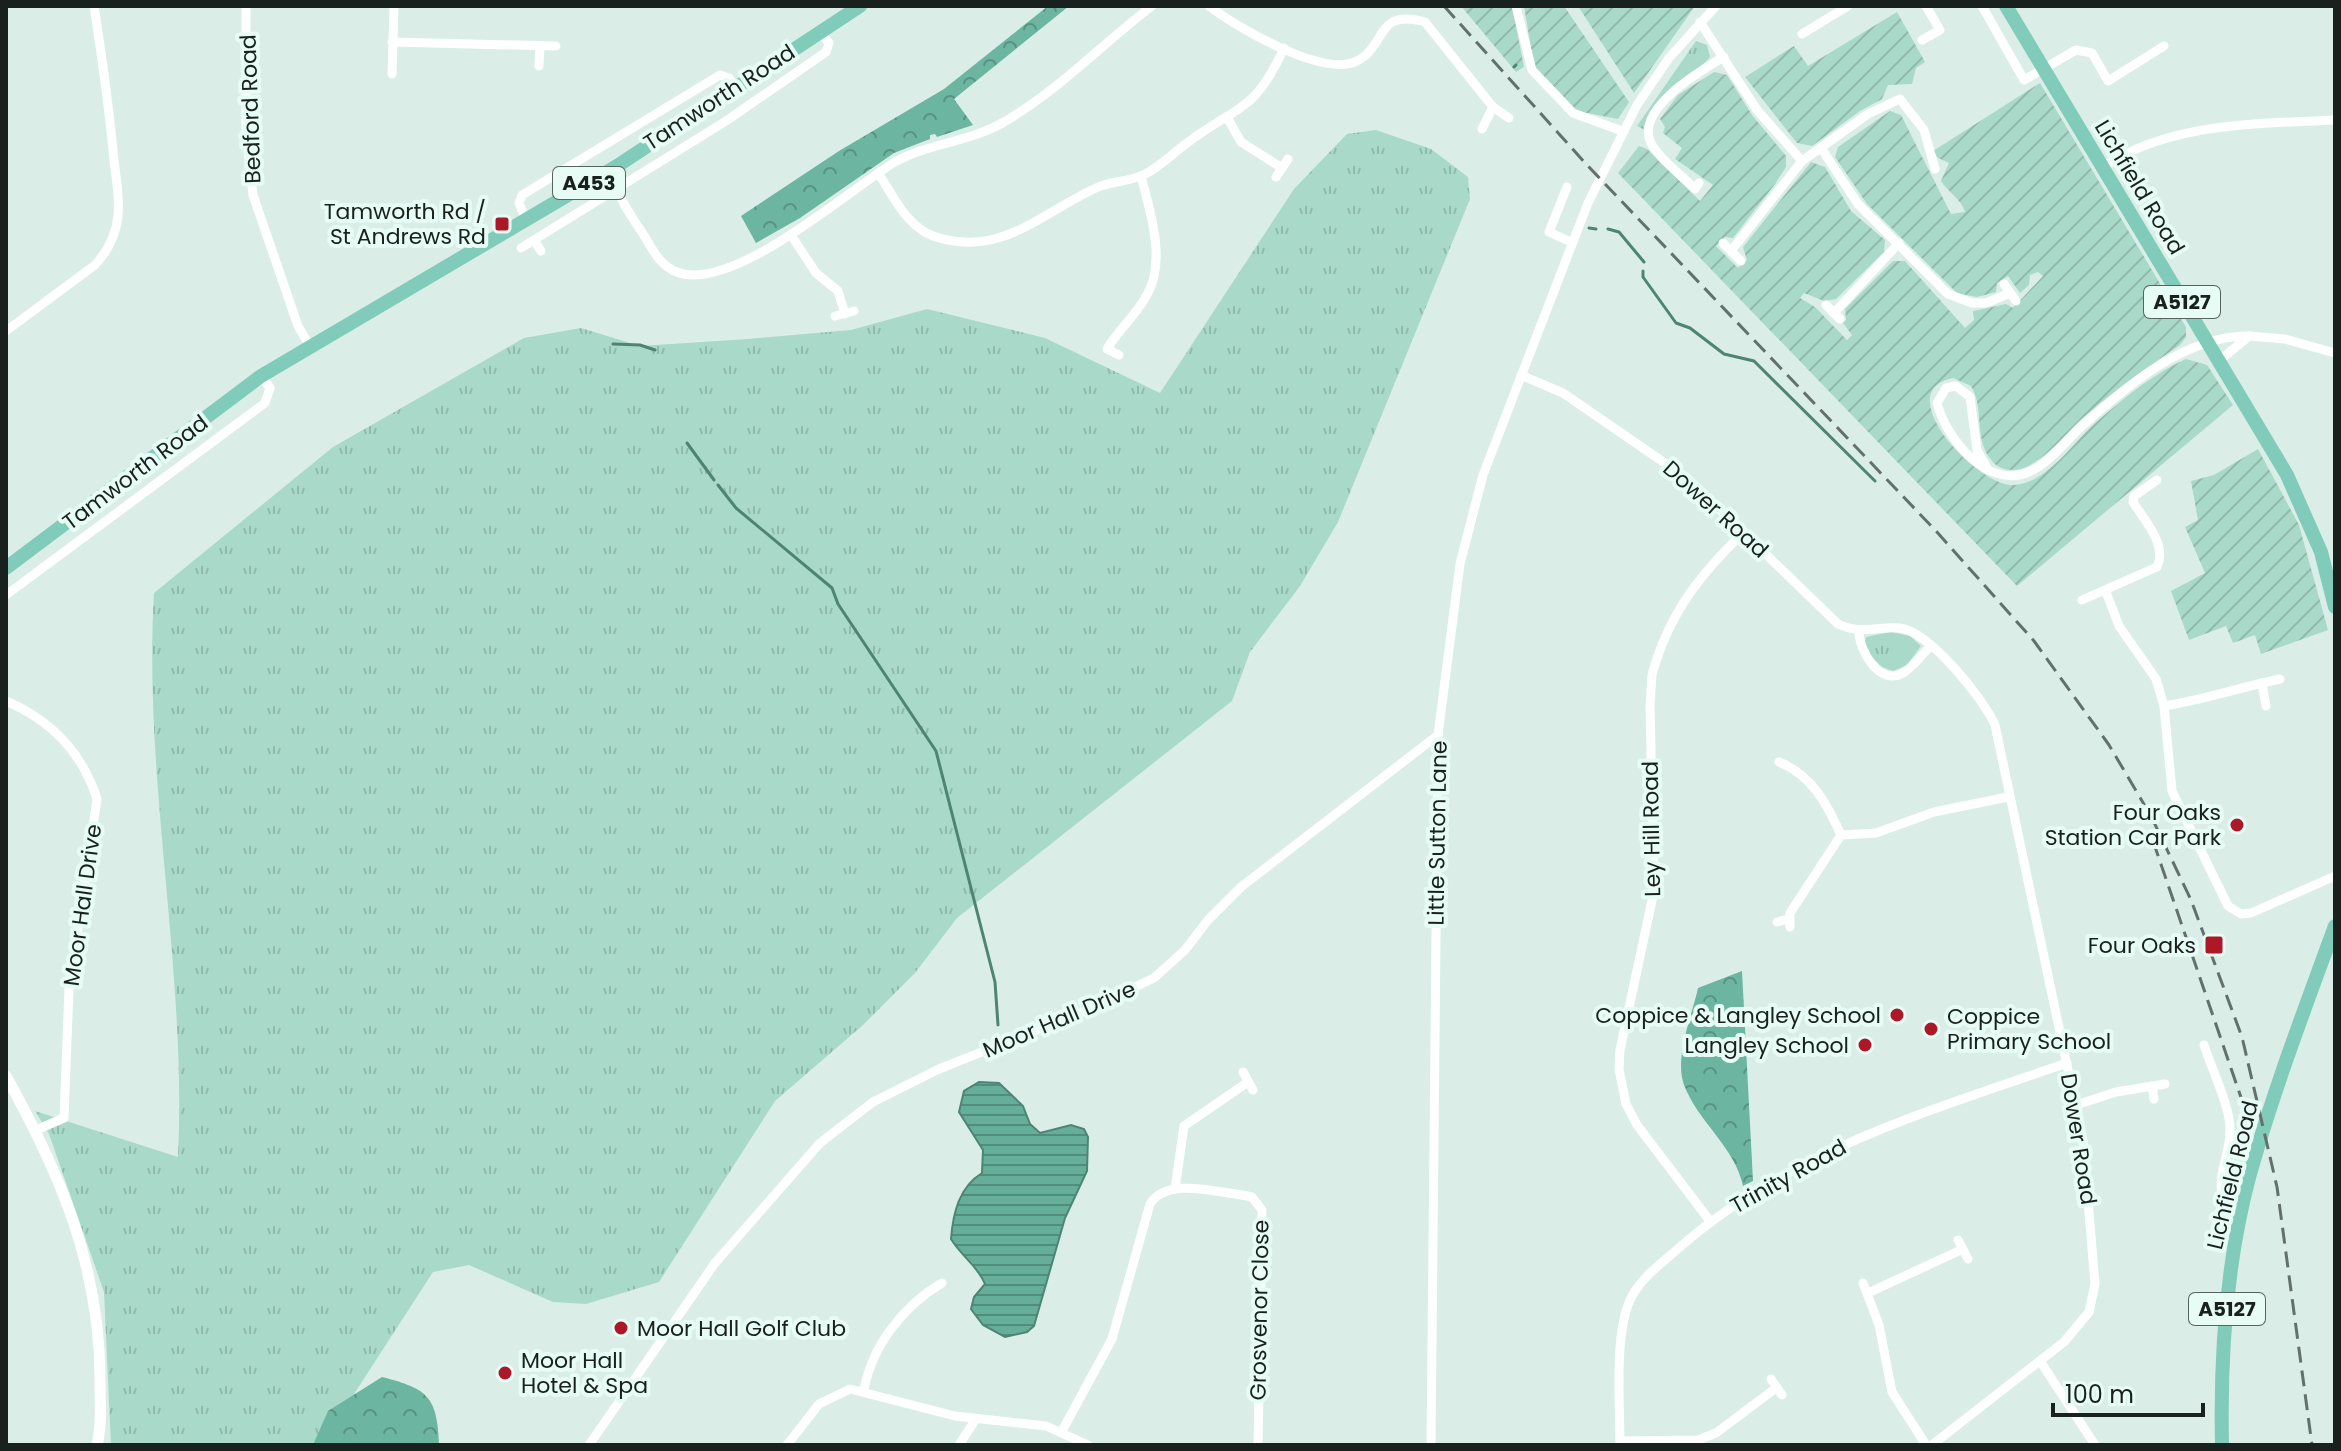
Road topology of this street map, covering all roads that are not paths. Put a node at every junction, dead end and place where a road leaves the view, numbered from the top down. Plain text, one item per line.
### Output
1 (94, 6) edge
2 (246, 6) edge
3 (394, 6) edge
4 (860, 6) edge
5 (1152, 6) edge
6 (1209, 6) edge
7 (1516, 6) edge
8 (1716, 6) edge
9 (1848, 6) edge
10 (1926, 6) edge
11 (1982, 6) edge
12 (2006, 6) edge
13 (1700, 22) junction
14 (821, 33) junction
15 (1802, 34) dead end
16 (1922, 40) dead end
17 (392, 42) junction
18 (540, 46) junction
19 (556, 46) dead end
20 (2164, 46) dead end
21 (1284, 48) junction
22 (1724, 57) junction
23 (539, 66) dead end
24 (2044, 70) junction
25 (392, 74) dead end
26 (737, 89) junction
27 (1493, 107) junction
28 (1509, 118) dead end
29 (1228, 119) junction
30 (2335, 120) edge
31 (1482, 129) dead end
32 (1622, 131) junction
33 (1821, 148) junction
34 (1288, 159) dead end
35 (1802, 161) junction
36 (617, 166) junction
37 (2103, 167) junction
38 (1935, 169) dead end
39 (878, 173) junction
40 (1141, 176) junction
41 (592, 181) junction
42 (1699, 183) dead end
43 (1567, 187) dead end
44 (616, 191) junction
45 (526, 220) junction
46 (791, 235) junction
47 (534, 240) junction
48 (1571, 242) junction
49 (1723, 243) dead end
50 (1899, 243) junction
51 (521, 248) dead end
52 (541, 251) dead end
53 (1731, 251) junction
54 (1741, 261) dead end
55 (2010, 293) dead end
56 (1826, 305) dead end
57 (845, 314) dead end
58 (7, 328) edge
59 (2249, 336) junction
60 (2206, 342) junction
61 (309, 345) junction
62 (2335, 353) edge
63 (1119, 355) dead end
64 (2219, 361) junction
65 (1521, 375) junction
66 (261, 376) junction
67 (1988, 470) junction
68 (2157, 480) dead end
69 (1744, 532) junction
70 (6, 568) edge
71 (2106, 592) junction
72 (6, 595) edge
73 (2082, 600) dead end
74 (2335, 607) edge
75 (1859, 632) junction
76 (1931, 646) junction
77 (2280, 679) dead end
78 (2262, 683) junction
79 (6, 701) edge
80 (2164, 706) junction
81 (2266, 706) dead end
82 (1438, 735) junction
83 (1787, 762) dead end
84 (2008, 797) junction
85 (1841, 835) junction
86 (2335, 874) edge
87 (1777, 922) dead end
88 (2335, 926) edge
89 (2204, 1045) dead end
90 (2067, 1063) junction
91 (6, 1076) edge
92 (1248, 1081) dead end
93 (2165, 1084) dead end
94 (2152, 1086) junction
95 (2154, 1099) dead end
96 (2076, 1105) junction
97 (36, 1130) junction
98 (1175, 1189) junction
99 (2241, 1216) junction
100 (1710, 1221) junction
101 (1968, 1259) dead end
102 (942, 1283) dead end
103 (2040, 1361) junction
104 (1776, 1387) dead end
105 (864, 1390) junction
106 (976, 1419) junction
107 (1062, 1431) junction
108 (1620, 1443) edge
109 (97, 1445) edge
110 (589, 1445) edge
111 (787, 1445) edge
112 (959, 1445) edge
113 (1088, 1445) edge
114 (1258, 1445) edge
115 (1431, 1445) edge
116 (1926, 1445) edge
117 (1932, 1445) edge
118 (2095, 1445) edge
119 (2222, 1445) edge

1 - 58 street
2 - 61 street, Bedford Road
3 - 17 street
4 - 14 main road, Tamworth Road / A453
5 - 39 street
6 - 21 street
7 - 32 street
8 - 13 street, Little Sutton Lane
9 - 15 street
10 - 16 street
11 - 24 street
12 - 24 main road, Lichfield Road / A5127
13 - 22 street
13 - 32 street, Little Sutton Lane
14 - 26 main road, Tamworth Road / A453
14 - 44 street, Tamworth Road
17 - 18 street
17 - 25 street
18 - 19 street
18 - 23 street
20 - 24 street
21 - 27 street
21 - 29 street
22 - 35 street
22 - 42 street
24 - 37 main road, Lichfield Road / A5127
26 - 36 main road, Tamworth Road / A453
26 - 45 street, Tamworth Road
27 - 28 street
27 - 31 street
29 - 34 street
29 - 40 street
30 - 37 street
32 - 48 street, Little Sutton Lane
33 - 35 street
33 - 38 street
33 - 50 street
35 - 53 street
36 - 41 main road, Tamworth Road / A453
36 - 44 street
37 - 60 main road, Lichfield Road / A5127
39 - 40 street
39 - 46 street
40 - 63 street
41 - 44 street
41 - 45 main road, Tamworth Road / A453
43 - 48 street
44 - 46 street
44 - 47 street, Tamworth Road
45 - 61 main road, Tamworth Road / A453
46 - 57 street
47 - 51 street, Tamworth Road
47 - 52 street
48 - 65 street, Little Sutton Lane
49 - 53 street
50 - 55 street
50 - 56 street
53 - 54 street
59 - 60 street
59 - 62 street
59 - 64 street
60 - 64 main road, Lichfield Road / A5127
60 - 67 street
61 - 66 main road, Tamworth Road / A453
64 - 74 main road, Lichfield Road / A5127
65 - 69 street, Dower Road
65 - 82 street, Little Sutton Lane
66 - 70 main road, Tamworth Road / A453
66 - 72 street, Tamworth Road
67 - 67 street
68 - 71 street
69 - 75 street, Dower Road
69 - 100 street, Ley Hill Road
71 - 73 street
71 - 80 street
75 - 76 street, Dower Road
75 - 76 street
76 - 84 street, Dower Road
77 - 78 street
78 - 80 street
78 - 81 street
79 - 97 street, Moor Hall Drive
80 - 86 street
82 - 110 street, Moor Hall Drive
82 - 115 street, Little Sutton Lane
83 - 85 street
84 - 85 street
84 - 90 street, Dower Road
85 - 87 street
88 - 99 main road, Lichfield Road / A5127
89 - 99 street
90 - 96 street, Dower Road
90 - 100 street, Trinity Road
91 - 97 street
92 - 98 street
93 - 94 street
94 - 95 street
94 - 96 street
96 - 103 street, Dower Road
97 - 109 street
98 - 107 street
98 - 114 street, Grosvenor Close
99 - 119 main road, Lichfield Road / A5127
100 - 108 street, Trinity Road
101 - 116 street
102 - 105 street
103 - 117 street, Dower Road
103 - 118 street
104 - 108 street
105 - 106 street
105 - 111 street
106 - 107 street
106 - 112 street
107 - 113 street

